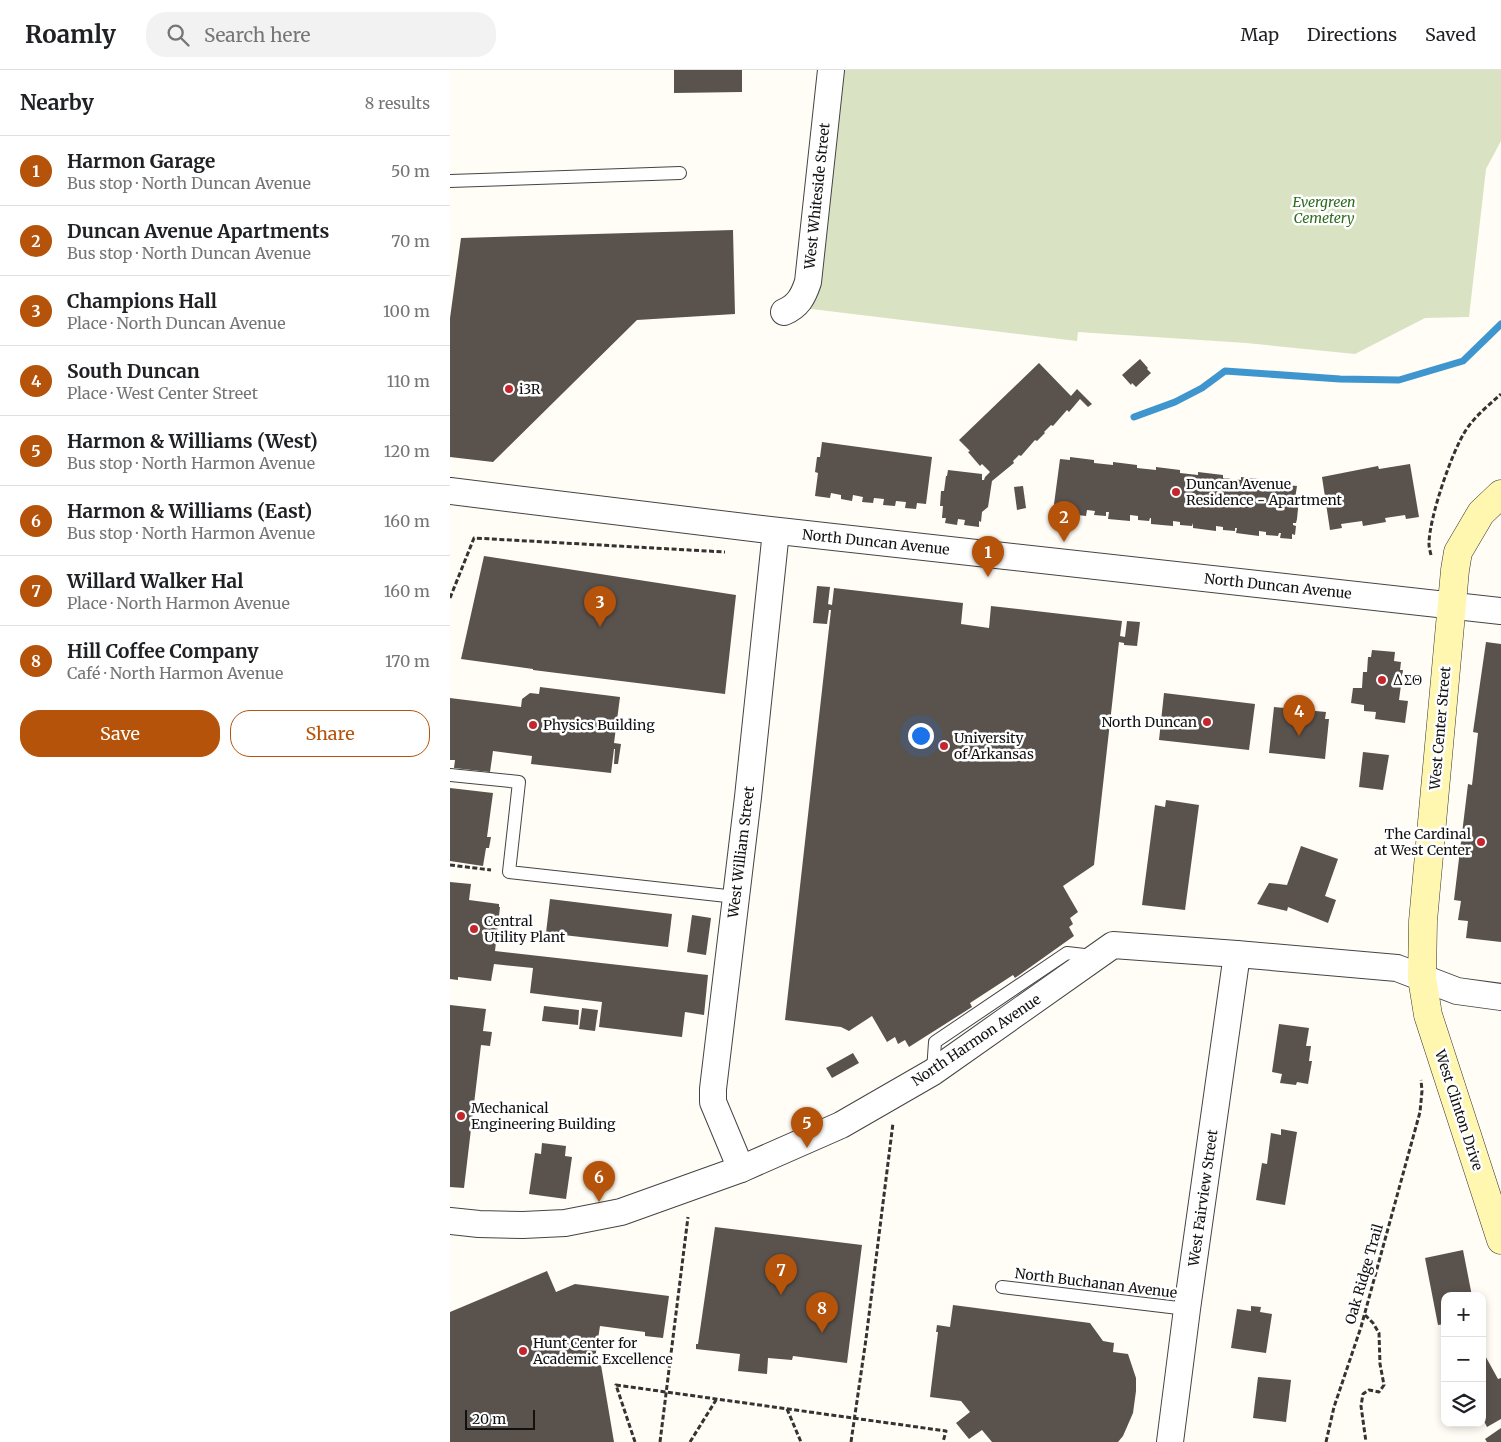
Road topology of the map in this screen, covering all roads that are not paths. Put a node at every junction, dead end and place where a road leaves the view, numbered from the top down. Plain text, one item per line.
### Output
1 (831, 70) edge
2 (680, 173) dead end
3 (450, 181) edge
4 (784, 312) dead end
5 (450, 491) edge
6 (1501, 494) edge
7 (776, 531) junction
8 (1451, 606) junction
9 (1501, 611) edge
10 (450, 775) edge
11 (736, 896) junction
12 (1237, 954) junction
13 (1422, 978) junction
14 (1501, 997) edge
15 (740, 1169) junction
16 (450, 1221) edge
17 (1501, 1240) edge
18 (1002, 1287) dead end
19 (1187, 1309) junction
20 (1170, 1442) edge

1 - 4 street, West Whiteside Street
2 - 3 lane
5 - 7 street, North Duncan Avenue
6 - 8 street, West Center Street
7 - 8 street, North Duncan Avenue
7 - 11 street, West William Street
8 - 9 street, North Duncan Avenue
8 - 13 street, West Center Street
10 - 11 lane
11 - 15 street, West William Street
12 - 13 street, North Harmon Avenue
12 - 15 street, North Harmon Avenue
12 - 19 street, West Fairview Street
13 - 14 street, North Harmon Avenue
13 - 17 street, West Clinton Drive
15 - 16 street, North Harmon Avenue
18 - 19 lane, North Buchanan Avenue
19 - 20 street, West Fairview Street

